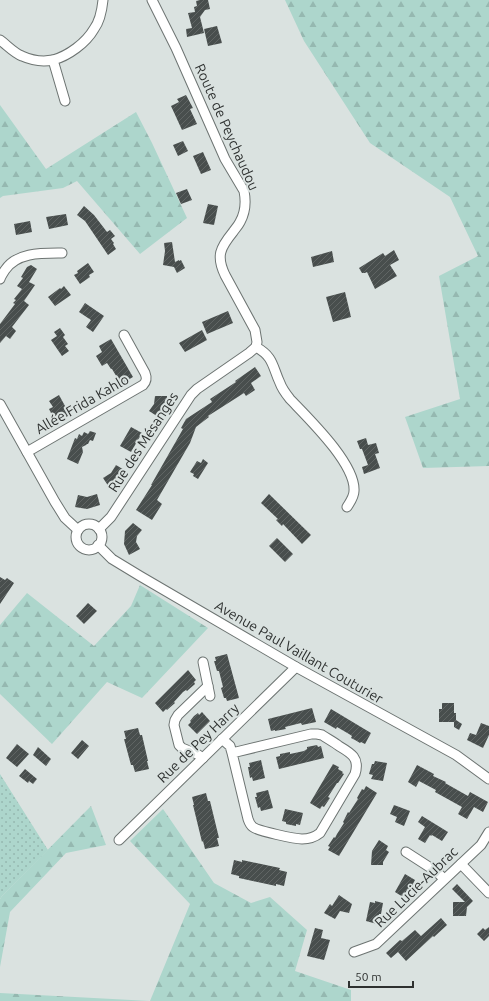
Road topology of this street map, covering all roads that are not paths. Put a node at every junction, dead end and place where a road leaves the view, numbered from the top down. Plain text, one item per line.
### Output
1 (103, 0) edge
2 (152, 0) edge
3 (0, 40) edge
4 (53, 60) junction
5 (66, 101) dead end
6 (62, 253) dead end
7 (0, 279) edge
8 (124, 335) dead end
9 (256, 347) junction
10 (0, 404) edge
11 (27, 452) junction
12 (347, 507) dead end
13 (99, 529) junction
14 (78, 530) junction
15 (98, 545) junction
16 (203, 662) dead end
17 (296, 667) junction
18 (208, 686) junction
19 (210, 696) dead end
20 (222, 739) junction
21 (232, 753) junction
22 (203, 758) junction
23 (489, 779) edge
24 (489, 832) edge
25 (119, 840) dead end
26 (406, 852) dead end
27 (461, 864) junction
28 (444, 879) junction
29 (489, 893) edge
30 (354, 952) dead end

1 - 4 street
2 - 9 street, Route de Peychaudou
3 - 4 street
4 - 5 street
6 - 7 street
8 - 11 street, Allée Frida Kahlo
9 - 12 street
9 - 13 street, Rue des Mésanges
10 - 11 street
11 - 14 street
13 - 14 street
13 - 15 street
14 - 15 street
15 - 17 street, Avenue Paul Vaillant Couturier
16 - 18 street
17 - 20 street, Rue de Pey Harry
17 - 23 street, Avenue Paul Vaillant Couturier
18 - 19 street
18 - 22 street
20 - 21 street
20 - 22 street, Rue de Pey Harry
21 - 21 street
22 - 25 street, Rue de Pey Harry
24 - 27 street, Rue Lucie-Aubrac
26 - 28 street
27 - 28 street, Rue Lucie-Aubrac
27 - 29 street
28 - 30 street, Rue Lucie-Aubrac

